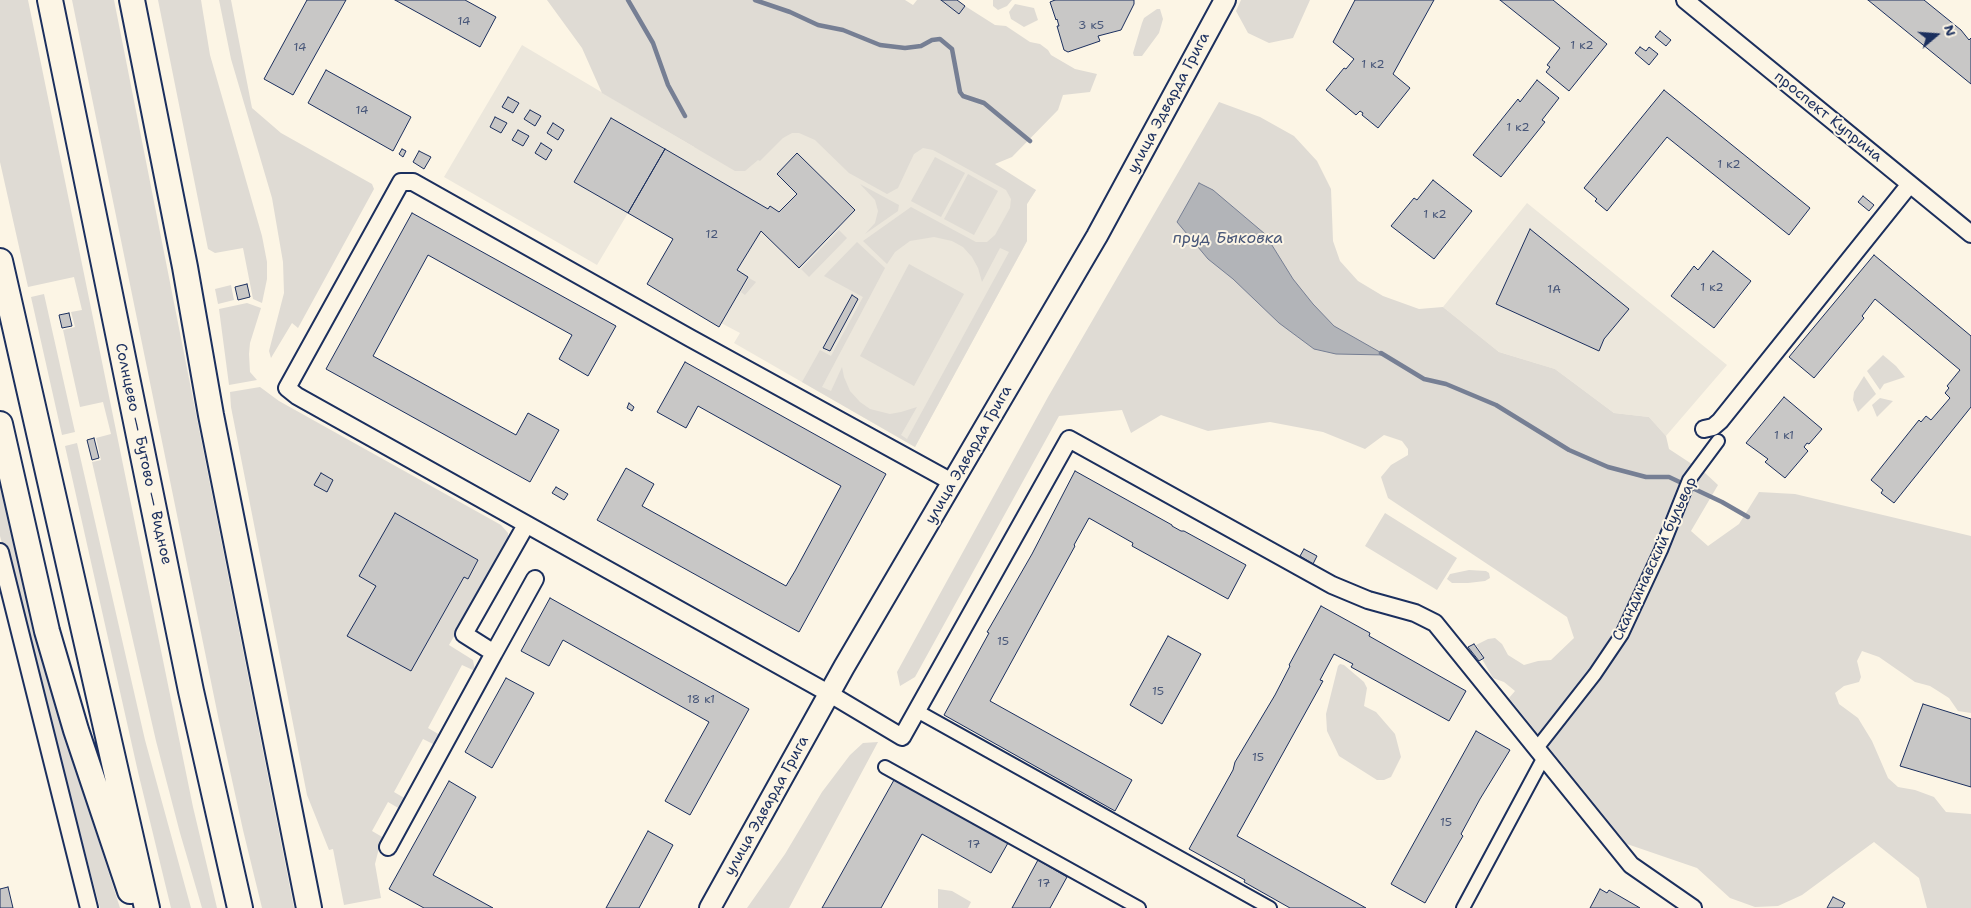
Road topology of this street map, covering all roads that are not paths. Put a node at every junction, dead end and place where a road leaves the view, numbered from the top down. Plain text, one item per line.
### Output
1 (50, 0) edge
2 (132, 0) edge
3 (1225, 0) edge
4 (1685, 0) edge
5 (1910, 184) junction
6 (1971, 234) edge
7 (0, 261) edge
8 (0, 424) edge
9 (1704, 429) dead end
10 (1718, 441) dead end
11 (952, 482) junction
12 (526, 525) junction
13 (0, 552) edge
14 (535, 580) dead end
15 (494, 653) junction
16 (830, 694) junction
17 (917, 711) junction
18 (1541, 752) junction
19 (885, 767) dead end
20 (388, 847) dead end
21 (89, 908) edge
22 (136, 908) edge
23 (147, 908) edge
24 (240, 908) edge
25 (309, 908) edge
26 (710, 908) edge
27 (1139, 908) edge
28 (1270, 908) edge
29 (1464, 908) edge
30 (1693, 908) edge

1 - 24 main road, Солнцево — Бутово — Видное
2 - 25 main road
3 - 11 street, улица Эдварда Грига
4 - 5 street, проспект Куприна
5 - 6 street, проспект Куприна
5 - 9 street
7 - 23 main road
8 - 22 main road
10 - 18 street, Скандинавский бульвар
11 - 12 street
11 - 16 street, улица Эдварда Грига
12 - 15 street
12 - 16 street
13 - 21 street
14 - 15 street
15 - 20 street
16 - 17 street
16 - 26 street, улица Эдварда Грига
17 - 18 street
17 - 28 street
18 - 29 street, Скандинавский бульвар
18 - 30 street
19 - 27 street

